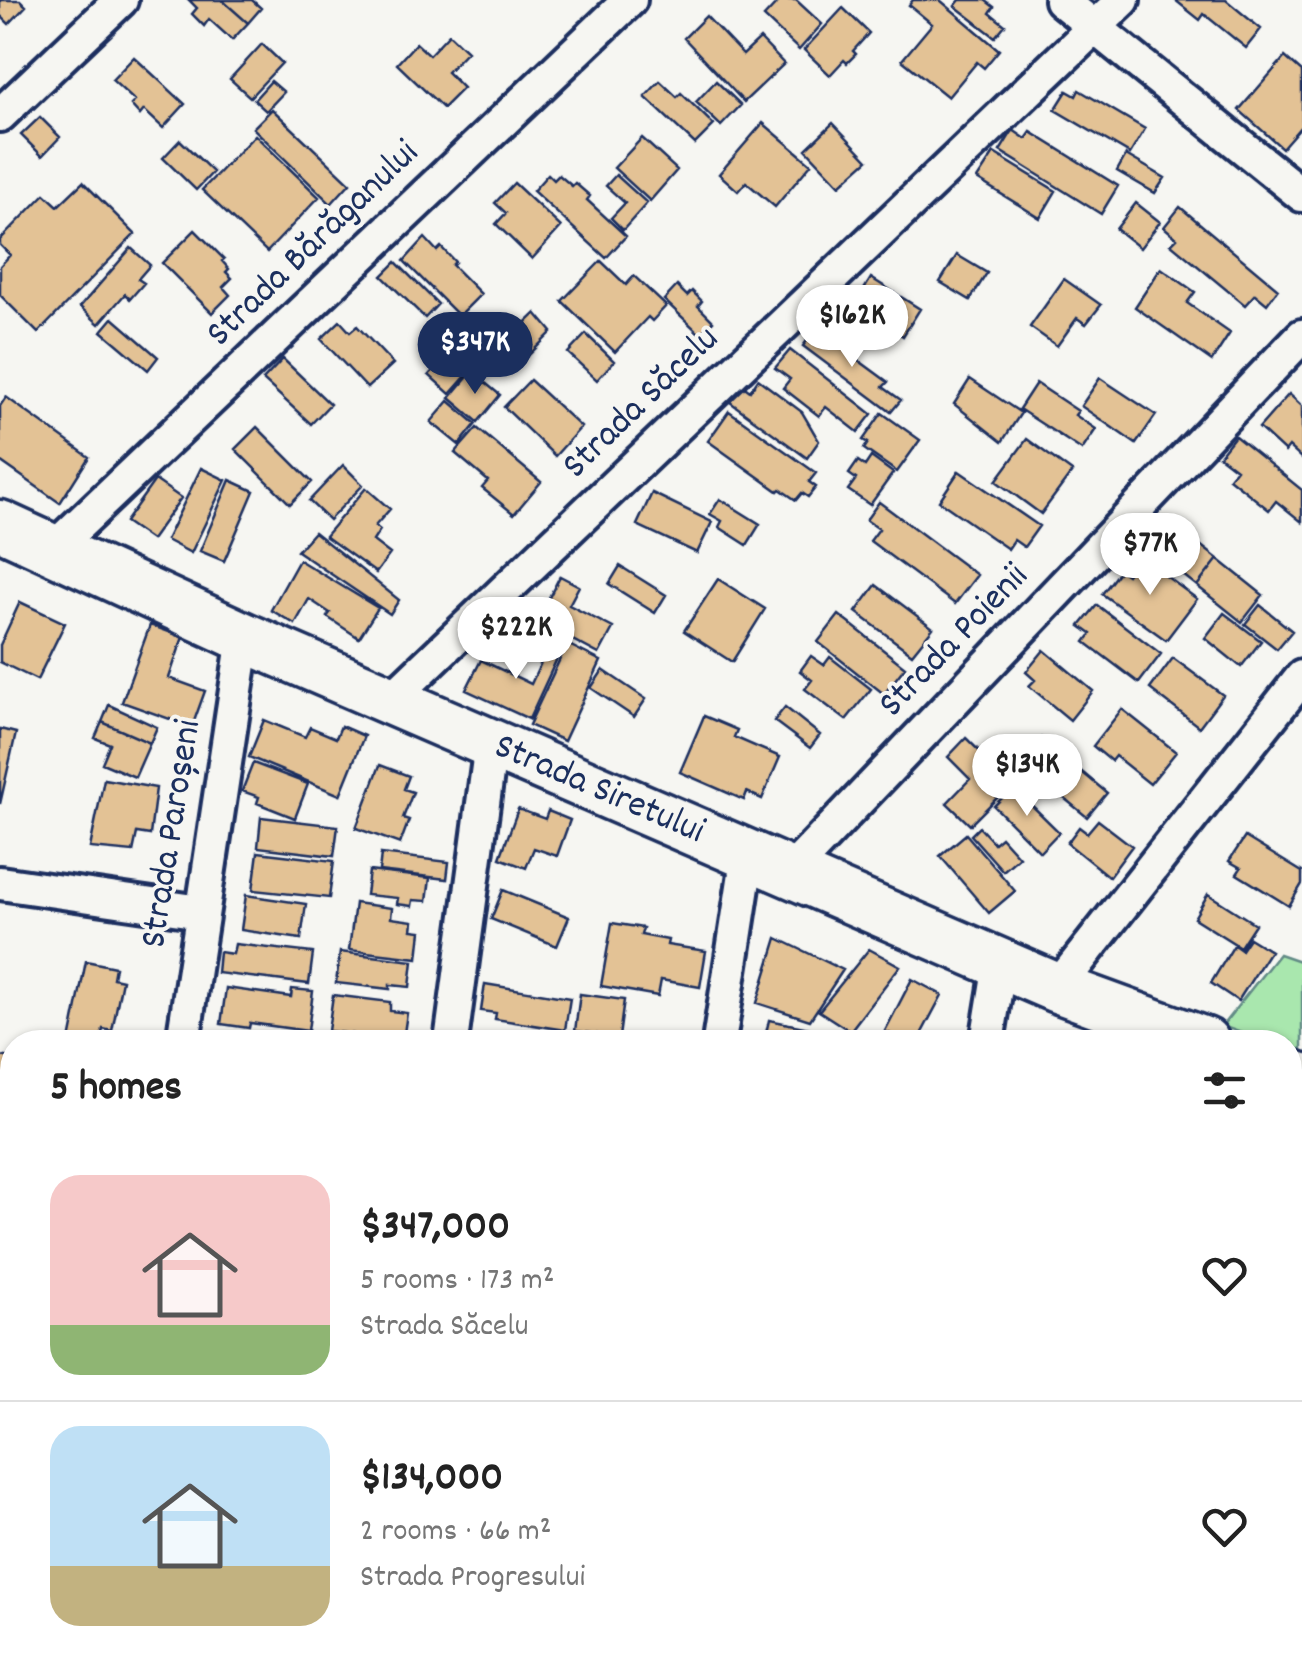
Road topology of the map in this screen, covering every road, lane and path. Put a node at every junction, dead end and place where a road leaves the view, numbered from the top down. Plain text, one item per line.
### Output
1 (121, 0) edge
2 (630, 0) edge
3 (1061, 0) edge
4 (1123, 0) edge
5 (1096, 26) junction
6 (0, 115) edge
7 (1302, 195) edge
8 (1302, 336) edge
9 (0, 525) edge
10 (53, 549) junction
11 (244, 637) junction
12 (1302, 677) edge
13 (390, 700) junction
14 (491, 744) junction
15 (748, 854) junction
16 (790, 872) junction
17 (0, 883) edge
18 (201, 912) junction
19 (1000, 963) junction
20 (1057, 988) junction
21 (184, 1030) edge
22 (452, 1030) edge
23 (721, 1030) edge
24 (989, 1030) edge
25 (1172, 1030) edge

1 - 6 street
2 - 10 street, Strada Bărăganului
3 - 5 street
4 - 5 street, Strada Săcelu
5 - 7 street
5 - 13 street, Strada Săcelu
8 - 16 street, Strada Poienii
9 - 10 street, Strada Siretului
10 - 11 street, Strada Siretului
11 - 13 street, Strada Siretului
11 - 18 street, Strada Paroșeni
12 - 20 street
13 - 14 street, Strada Siretului
14 - 15 street, Strada Siretului
14 - 22 street
15 - 16 street, Strada Siretului
15 - 23 street
16 - 19 street, Strada Siretului
17 - 18 street
18 - 21 street, Strada Paroșeni
19 - 20 street, Strada Siretului
19 - 24 street
20 - 25 street, Strada Siretului

